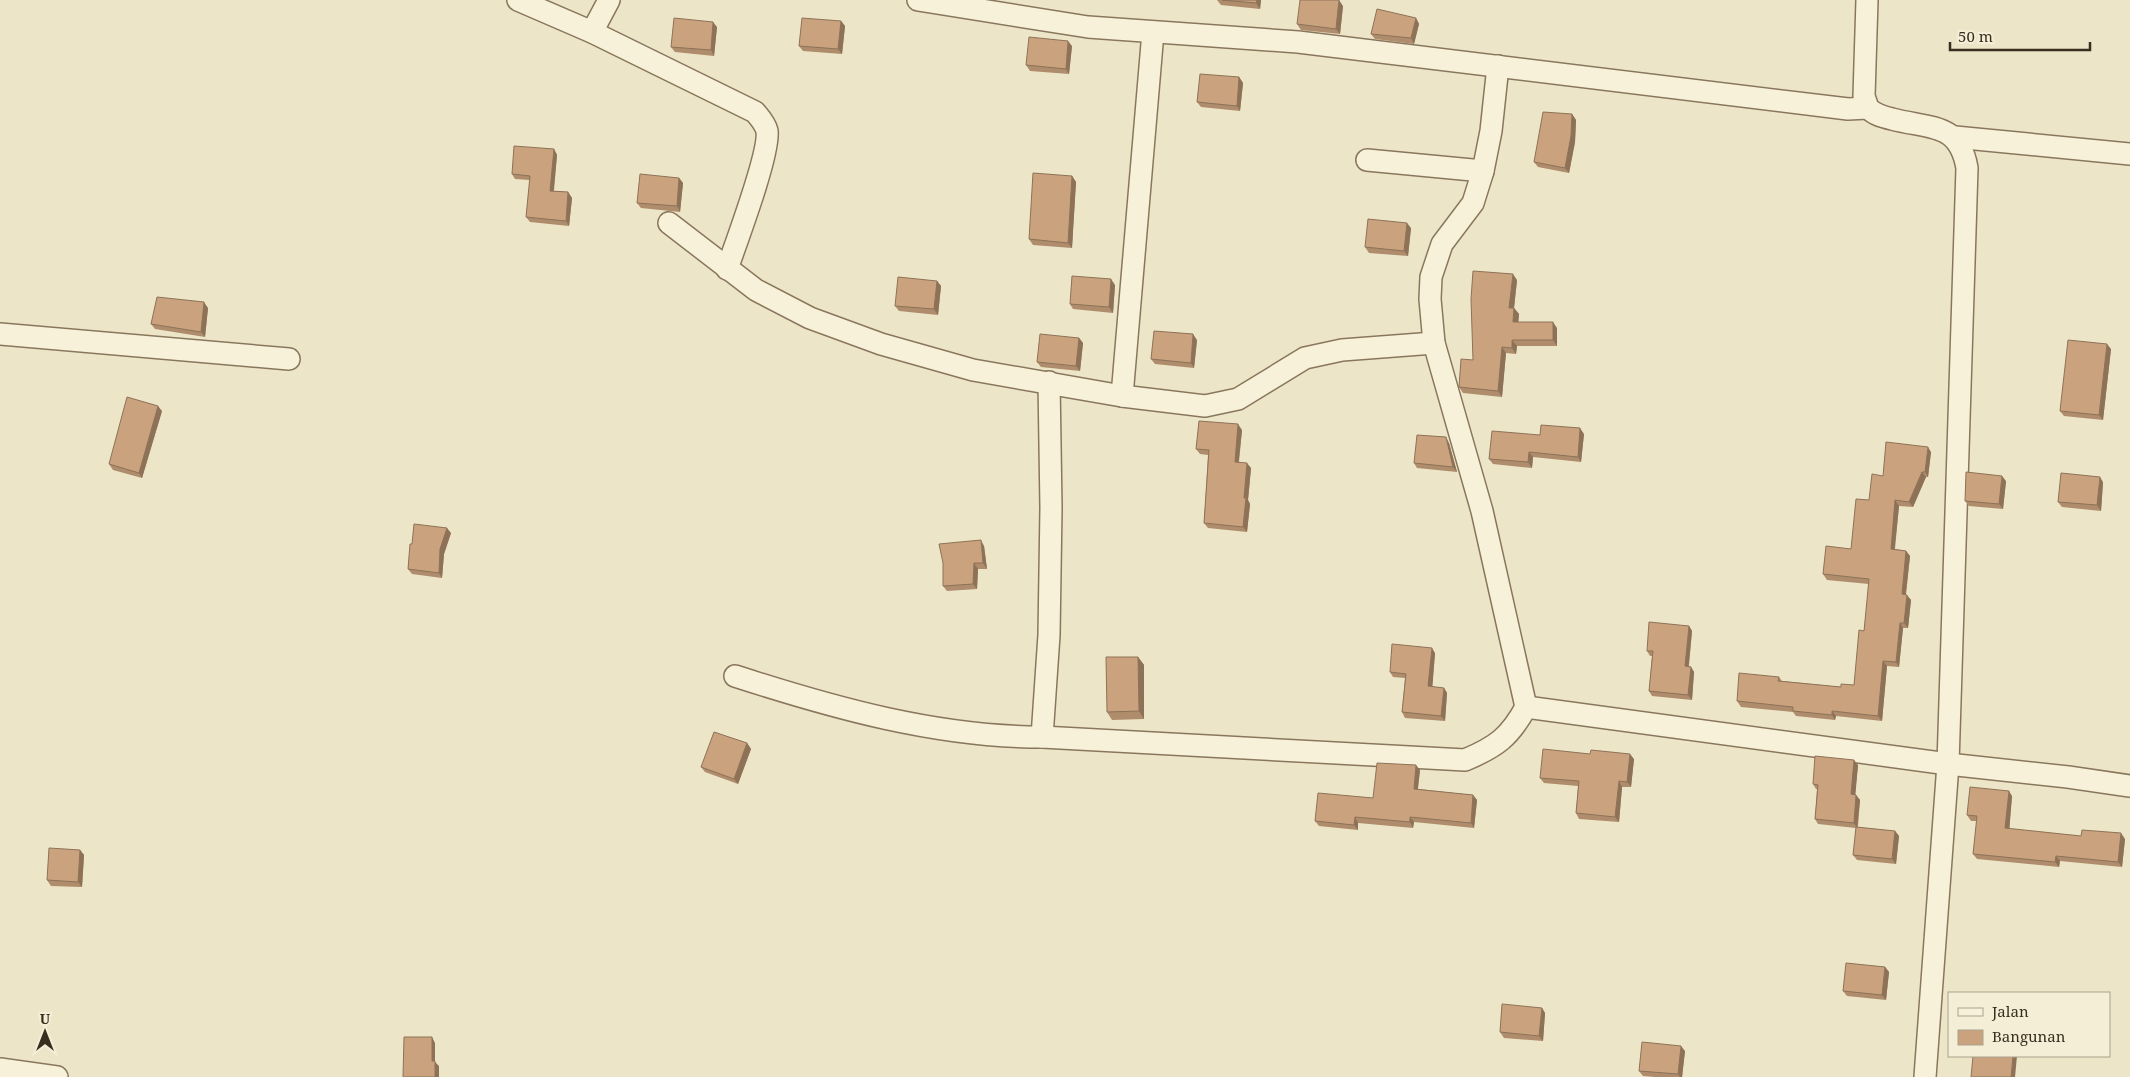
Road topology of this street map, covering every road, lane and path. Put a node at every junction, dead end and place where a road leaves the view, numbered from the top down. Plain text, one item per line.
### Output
1 (518, 0) edge
2 (608, 0) edge
3 (918, 0) edge
4 (1867, 0) edge
5 (592, 32) junction
6 (1153, 32) junction
7 (1498, 66) junction
8 (1868, 108) junction
9 (1955, 137) junction
10 (2130, 154) edge
11 (1367, 160) dead end
12 (1483, 171) junction
13 (669, 223) dead end
14 (727, 269) junction
15 (0, 334) edge
16 (1434, 343) junction
17 (289, 359) dead end
18 (1049, 382) junction
19 (1122, 396) junction
20 (735, 676) dead end
21 (1526, 706) junction
22 (1042, 737) junction
23 (1948, 764) junction
24 (2130, 786) edge
25 (0, 1069) edge
26 (57, 1077) edge
27 (1925, 1077) edge

1 - 5 street
2 - 5 street
3 - 6 street
4 - 8 street
5 - 14 street
6 - 7 street
6 - 19 street
7 - 8 street
7 - 12 street
8 - 9 street
9 - 10 street
9 - 23 street
11 - 12 street
12 - 16 street
13 - 14 street
14 - 18 street
15 - 17 street
16 - 19 street
16 - 21 street
18 - 19 street
18 - 22 street
20 - 22 street
21 - 22 street
21 - 23 street
23 - 24 street
23 - 27 street
25 - 26 street

